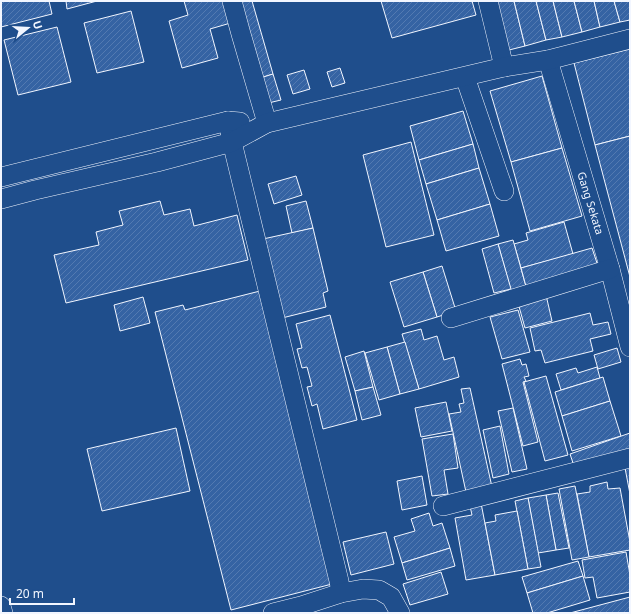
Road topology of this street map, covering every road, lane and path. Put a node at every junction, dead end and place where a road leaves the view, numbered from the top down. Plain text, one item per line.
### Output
1 (232, 1) edge
2 (488, 1) edge
3 (630, 39) edge
4 (548, 60) junction
5 (504, 67) junction
6 (465, 77) junction
7 (228, 121) junction
8 (267, 123) junction
9 (152, 140) junction
10 (232, 142) junction
11 (157, 162) junction
12 (29, 170) junction
13 (1, 178) edge
14 (35, 190) junction
15 (504, 191) dead end
16 (1, 199) edge
17 (610, 269) junction
18 (451, 318) dead end
19 (630, 347) edge
20 (630, 458) edge
21 (442, 506) dead end
22 (341, 593) junction
23 (1, 606) edge
24 (3, 613) edge
25 (273, 613) edge
26 (400, 613) edge

1 - 8 street
2 - 5 street
3 - 4 street
4 - 5 street
4 - 17 street, Gang Sekata
5 - 6 street
6 - 8 street
6 - 15 street
7 - 8 street
7 - 9 street
7 - 10 street
8 - 10 street
9 - 11 street
9 - 12 street
10 - 11 street
10 - 22 street
11 - 14 street
12 - 13 street
12 - 14 street
14 - 16 street
17 - 18 street
17 - 19 street, Gang Sekata
20 - 21 street
22 - 25 street
22 - 26 street
23 - 24 street

